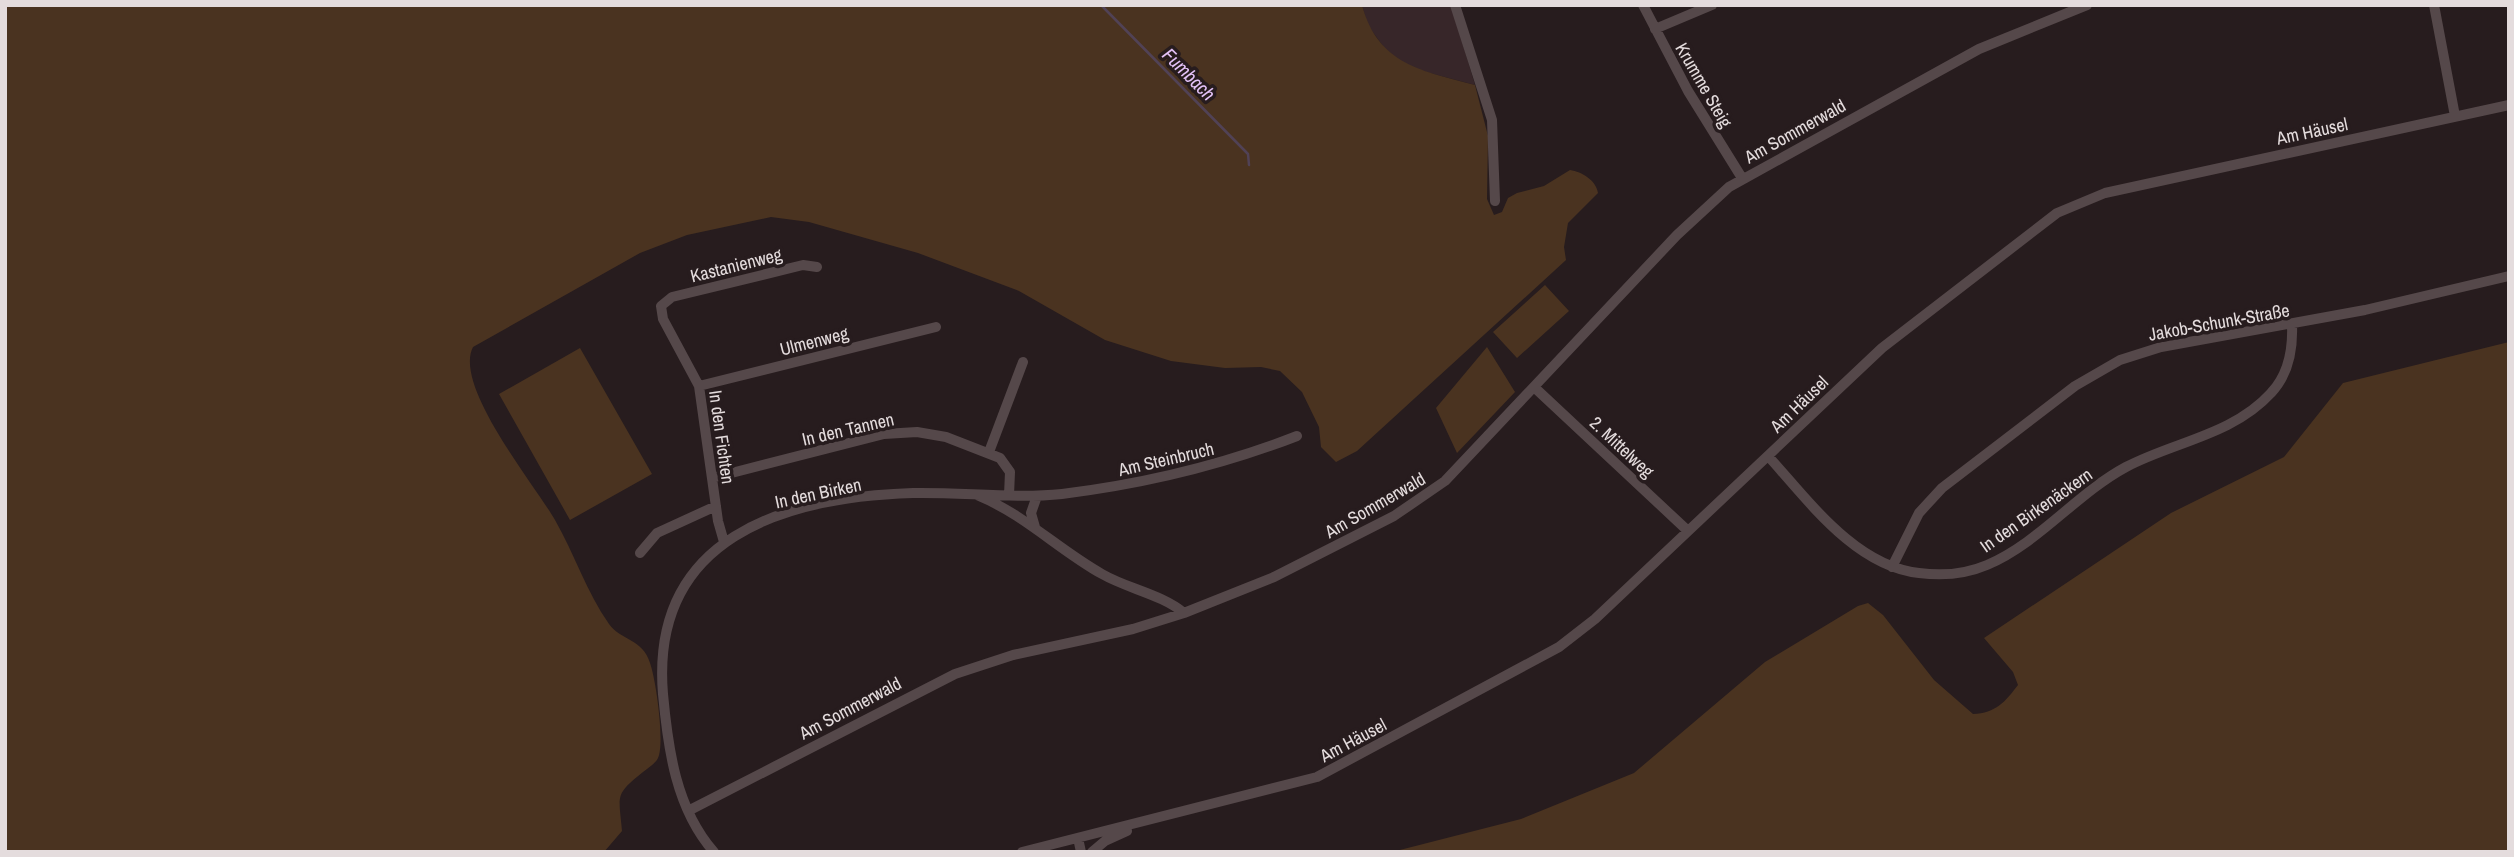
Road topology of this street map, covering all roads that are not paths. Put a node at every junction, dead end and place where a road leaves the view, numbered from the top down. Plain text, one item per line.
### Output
1 (1455, 5) edge
2 (1643, 5) edge
3 (1712, 5) edge
4 (2087, 5) edge
5 (2434, 5) edge
6 (1655, 29) junction
7 (2509, 105) edge
8 (2455, 116) junction
9 (1742, 178) junction
10 (1496, 201) dead end
11 (817, 267) dead end
12 (2509, 276) edge
13 (663, 303) joint
14 (2292, 325) junction
15 (936, 327) dead end
16 (1023, 362) dead end
17 (699, 386) junction
18 (1534, 387) junction
19 (1297, 436) dead end
20 (989, 452) junction
21 (1768, 456) junction
22 (712, 478) junction
23 (973, 494) junction
24 (1009, 495) junction
25 (1037, 496) junction
26 (716, 506) junction
27 (1035, 527) junction
28 (1688, 531) junction
29 (724, 542) junction
30 (640, 553) dead end
31 (1892, 567) junction
32 (1184, 612) junction
33 (688, 811) junction
34 (1153, 820) junction
35 (1077, 838) junction
36 (714, 852) edge
37 (1022, 852) edge
38 (1081, 852) edge
39 (1091, 852) edge

1 - 10 street
2 - 6 street, Krumme Steig
3 - 6 street
4 - 9 street, Am Sommerwald
5 - 8 street
6 - 9 street, Krumme Steig
7 - 8 street, Am Häusel
8 - 21 street, Am Häusel
9 - 18 street, Am Sommerwald
11 - 13 street, Kastanienweg
12 - 14 street, Jakob-Schunk-Straße
13 - 17 street, In den Fichten
14 - 31 street, Jakob-Schunk-Straße
14 - 31 street, In den Birkenäckern
15 - 17 street, Ulmenweg
16 - 20 street
17 - 22 street, In den Fichten
18 - 28 street, 2. Mittelweg
18 - 32 street, Am Sommerwald
19 - 25 street, Am Steinbruch
20 - 22 street, In den Tannen
20 - 24 street
21 - 28 street, Am Häusel
21 - 31 street, In den Birkenäckern
22 - 26 street, In den Fichten
23 - 24 street, Am Steinbruch
23 - 27 street, In den Birken
23 - 29 street, In den Birken
24 - 25 street, Am Steinbruch
25 - 27 street
26 - 29 street, In den Fichten
26 - 30 street
27 - 32 street, In den Birken
28 - 34 street, Am Häusel
29 - 33 street, In den Birken
32 - 33 street, Am Sommerwald
33 - 36 street
34 - 35 street, Am Häusel
34 - 39 street, Am Häusel
35 - 37 street, Am Häusel
35 - 38 street

